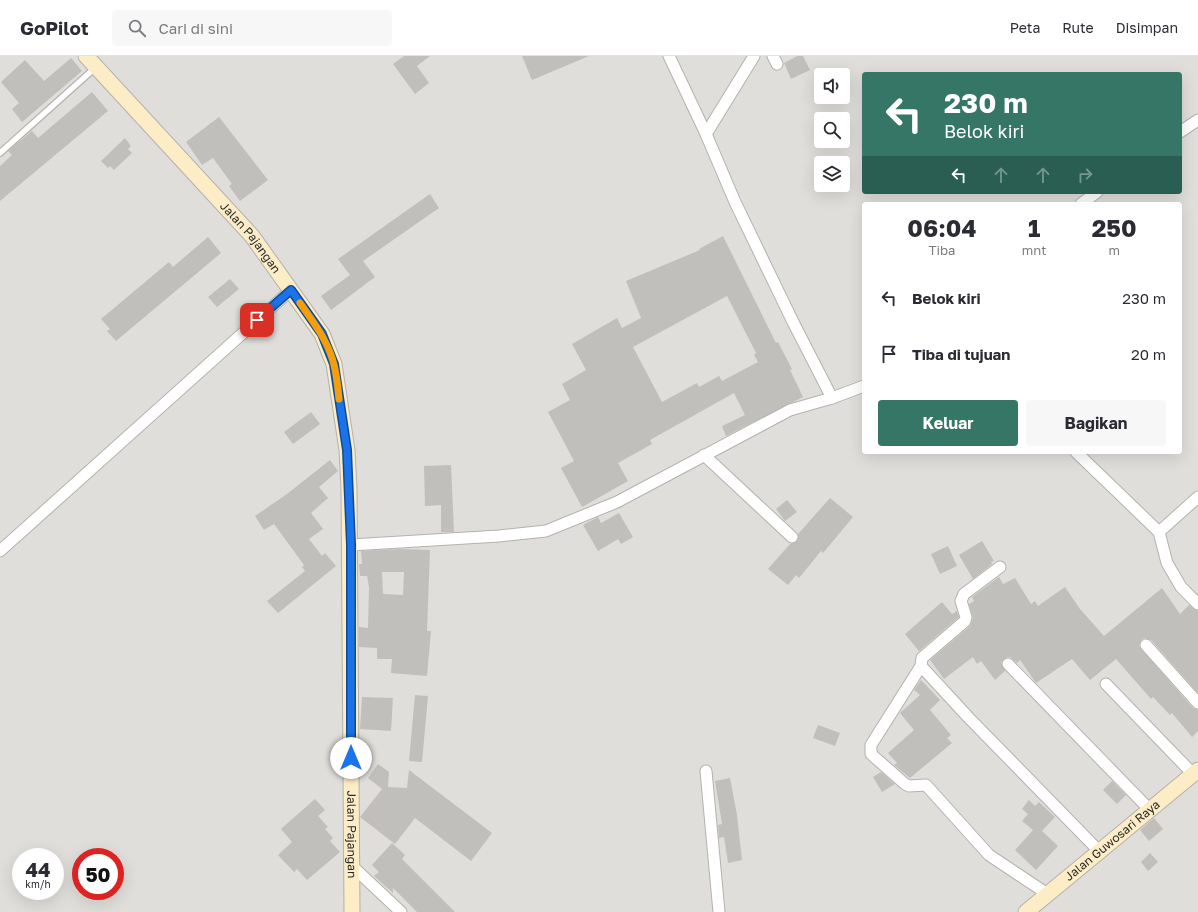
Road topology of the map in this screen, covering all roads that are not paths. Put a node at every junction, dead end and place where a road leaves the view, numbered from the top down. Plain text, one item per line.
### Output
1 (669, 56) edge
2 (754, 56) edge
3 (91, 61) edge
4 (1198, 120) edge
5 (1182, 131) edge
6 (706, 134) junction
7 (0, 153) edge
8 (1094, 194) edge
9 (1084, 202) edge
10 (291, 290) junction
11 (862, 387) edge
12 (832, 398) junction
13 (1078, 454) edge
14 (704, 455) junction
15 (1198, 497) edge
16 (1159, 532) junction
17 (792, 537) dead end
18 (351, 545) junction
19 (0, 551) edge
20 (1000, 567) dead end
21 (1198, 604) edge
22 (1146, 645) dead end
23 (1008, 664) dead end
24 (921, 666) junction
25 (1106, 684) dead end
26 (1198, 703) edge
27 (706, 771) dead end
28 (1196, 772) edge
29 (1150, 810) junction
30 (1100, 851) junction
31 (351, 865) junction
32 (1049, 895) junction
33 (352, 912) edge
34 (401, 912) edge
35 (719, 912) edge
36 (1026, 912) edge

1 - 6 street
2 - 6 street
3 - 7 lane
3 - 10 main road, Jalan Pajangan
4 - 5 street
6 - 12 street
8 - 9 street
10 - 18 main road, Jalan Pajangan
10 - 19 street
11 - 12 street
12 - 14 street
13 - 16 street
14 - 17 street
14 - 18 street
15 - 16 street
16 - 21 street
18 - 31 main road, Jalan Pajangan
20 - 24 street
22 - 26 street
23 - 29 street
24 - 30 street
24 - 32 street
25 - 28 street
27 - 35 street
28 - 29 main road, Jalan Guwosari Raya
29 - 30 main road, Jalan Guwosari Raya
30 - 32 main road, Jalan Guwosari Raya
31 - 33 main road, Jalan Pajangan
31 - 34 street
32 - 36 main road, Jalan Guwosari Raya

